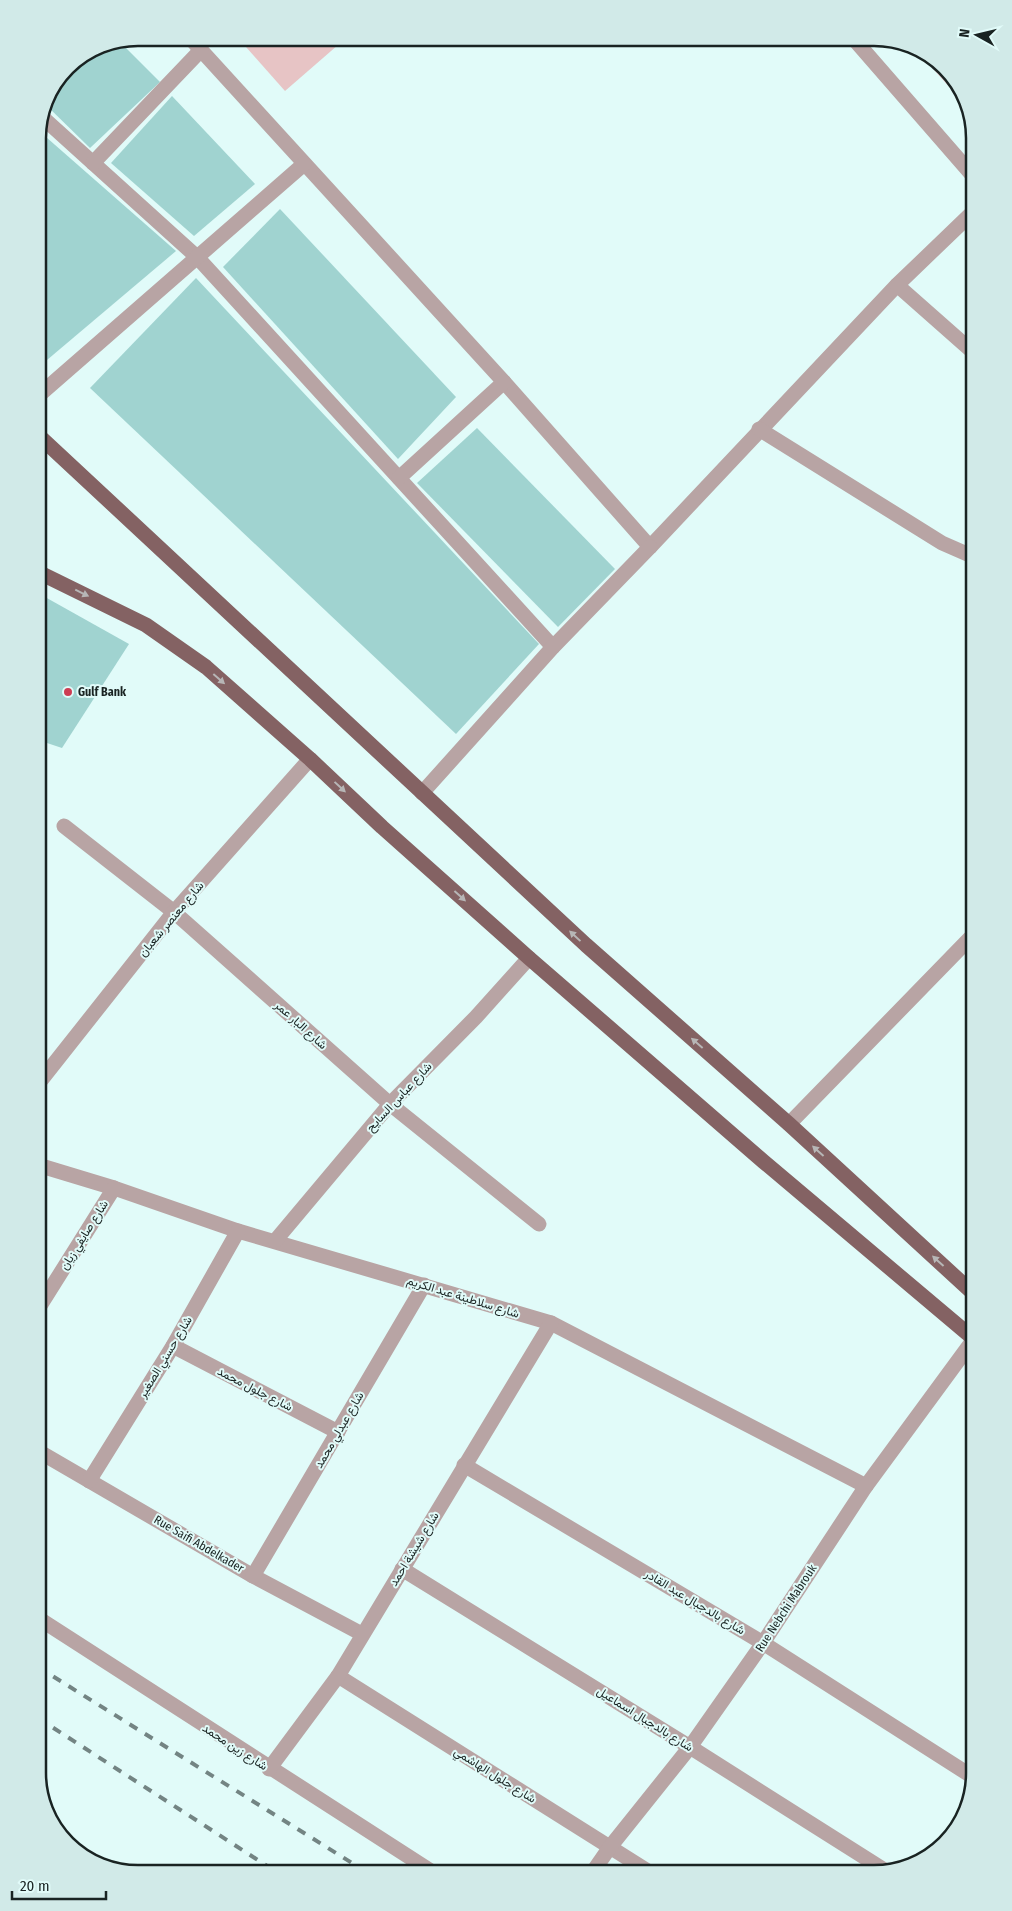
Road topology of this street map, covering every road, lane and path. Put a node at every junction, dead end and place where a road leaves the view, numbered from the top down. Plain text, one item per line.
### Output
1 (197, 46) edge
2 (860, 46) edge
3 (201, 50) junction
4 (48, 122) edge
5 (93, 163) junction
6 (304, 164) junction
7 (966, 168) edge
8 (966, 219) edge
9 (197, 258) junction
10 (897, 285) junction
11 (966, 346) edge
12 (504, 382) junction
13 (46, 389) edge
14 (759, 429) junction
15 (46, 442) edge
16 (399, 478) junction
17 (650, 547) junction
18 (966, 554) edge
19 (46, 576) edge
20 (553, 647) junction
21 (310, 759) junction
22 (422, 793) junction
23 (64, 826) dead end
24 (174, 912) junction
25 (966, 948) edge
26 (529, 958) junction
27 (46, 1074) edge
28 (390, 1104) junction
29 (789, 1124) junction
30 (46, 1167) edge
31 (114, 1188) junction
32 (539, 1224) dead end
33 (238, 1231) junction
34 (276, 1241) junction
35 (424, 1285) junction
36 (966, 1287) edge
37 (46, 1295) edge
38 (552, 1323) junction
39 (966, 1332) edge
40 (172, 1346) junction
41 (966, 1350) edge
42 (338, 1432) junction
43 (46, 1457) edge
44 (464, 1465) junction
45 (89, 1481) junction
46 (866, 1486) junction
47 (402, 1569) junction
48 (253, 1576) junction
49 (46, 1623) edge
50 (362, 1634) junction
51 (763, 1643) junction
52 (338, 1676) junction
53 (690, 1747) junction
54 (269, 1768) junction
55 (966, 1773) edge
56 (610, 1847) junction
57 (421, 1865) edge
58 (598, 1865) edge
59 (638, 1865) edge
60 (877, 1865) edge

1 - 3 street
2 - 7 street
3 - 5 street
3 - 6 street
4 - 5 street
5 - 9 street
6 - 9 street
6 - 12 street
8 - 10 street
9 - 13 street
9 - 16 street
10 - 11 street
10 - 14 street
12 - 16 street
12 - 17 street
14 - 17 street
14 - 18 street
15 - 22 main road
16 - 20 street
17 - 20 street
19 -> 21 main road
20 - 22 street
21 - 24 street, شارع معنصر شعبان
21 -> 26 main road
29 -> 22 main road
23 - 24 street, شارع البار عمر
24 - 27 street, شارع معنصر شعبان
24 - 28 street, شارع البار عمر
25 - 29 street
26 - 28 street, شارع عباس السايح
26 - 39 main road
28 - 32 street, شارع البار عمر
28 - 34 street, شارع عباس السايح
36 -> 29 main road
30 - 31 street, شارع سلاطينة عبد الكريم
31 - 33 street, شارع سلاطينة عبد الكريم
31 - 37 street, شارع صايفي زيان
33 - 34 street, شارع سلاطينة عبد الكريم
33 - 40 street, شارع حسني الصغير
34 - 35 street, شارع سلاطينة عبد الكريم
35 - 38 street, شارع سلاطينة عبد الكريم
35 - 42 street, شارع عبدلي محمد
38 - 44 street, شارع شيشة احمد
38 - 46 street, شارع سلاطينة عبد الكريم
40 - 42 street, شارع جلول محمد
40 - 45 street, شارع حسني الصغير
41 - 46 street, Rue Nebchi Mabrouk
42 - 48 street, شارع عبدلي محمد
43 - 45 street, Rue Saifi Abdelkader
44 - 47 street, شارع شيشة احمد
44 - 51 street, شارع بالدجبال عبد القادر
45 - 48 street, Rue Saifi Abdelkader
46 - 51 street, Rue Nebchi Mabrouk
47 - 50 street, شارع شيشة احمد
47 - 53 street, شارع بالدجبال اسماعيل
48 - 50 street, Rue Saifi Abdelkader
49 - 54 street, شارع زين محمد
50 - 52 street, شارع شيشة احمد
51 - 53 street, Rue Nebchi Mabrouk
51 - 55 street, شارع بالدجبال عبد القادر
52 - 54 street, شارع شيشة احمد
52 - 56 street, شارع جلول الهاشمي
53 - 56 street, Rue Nebchi Mabrouk
53 - 60 street, شارع بالدجبال اسماعيل
54 - 57 street, شارع زين محمد
56 - 58 street, Rue Nebchi Mabrouk
56 - 59 street, شارع جلول الهاشمي

